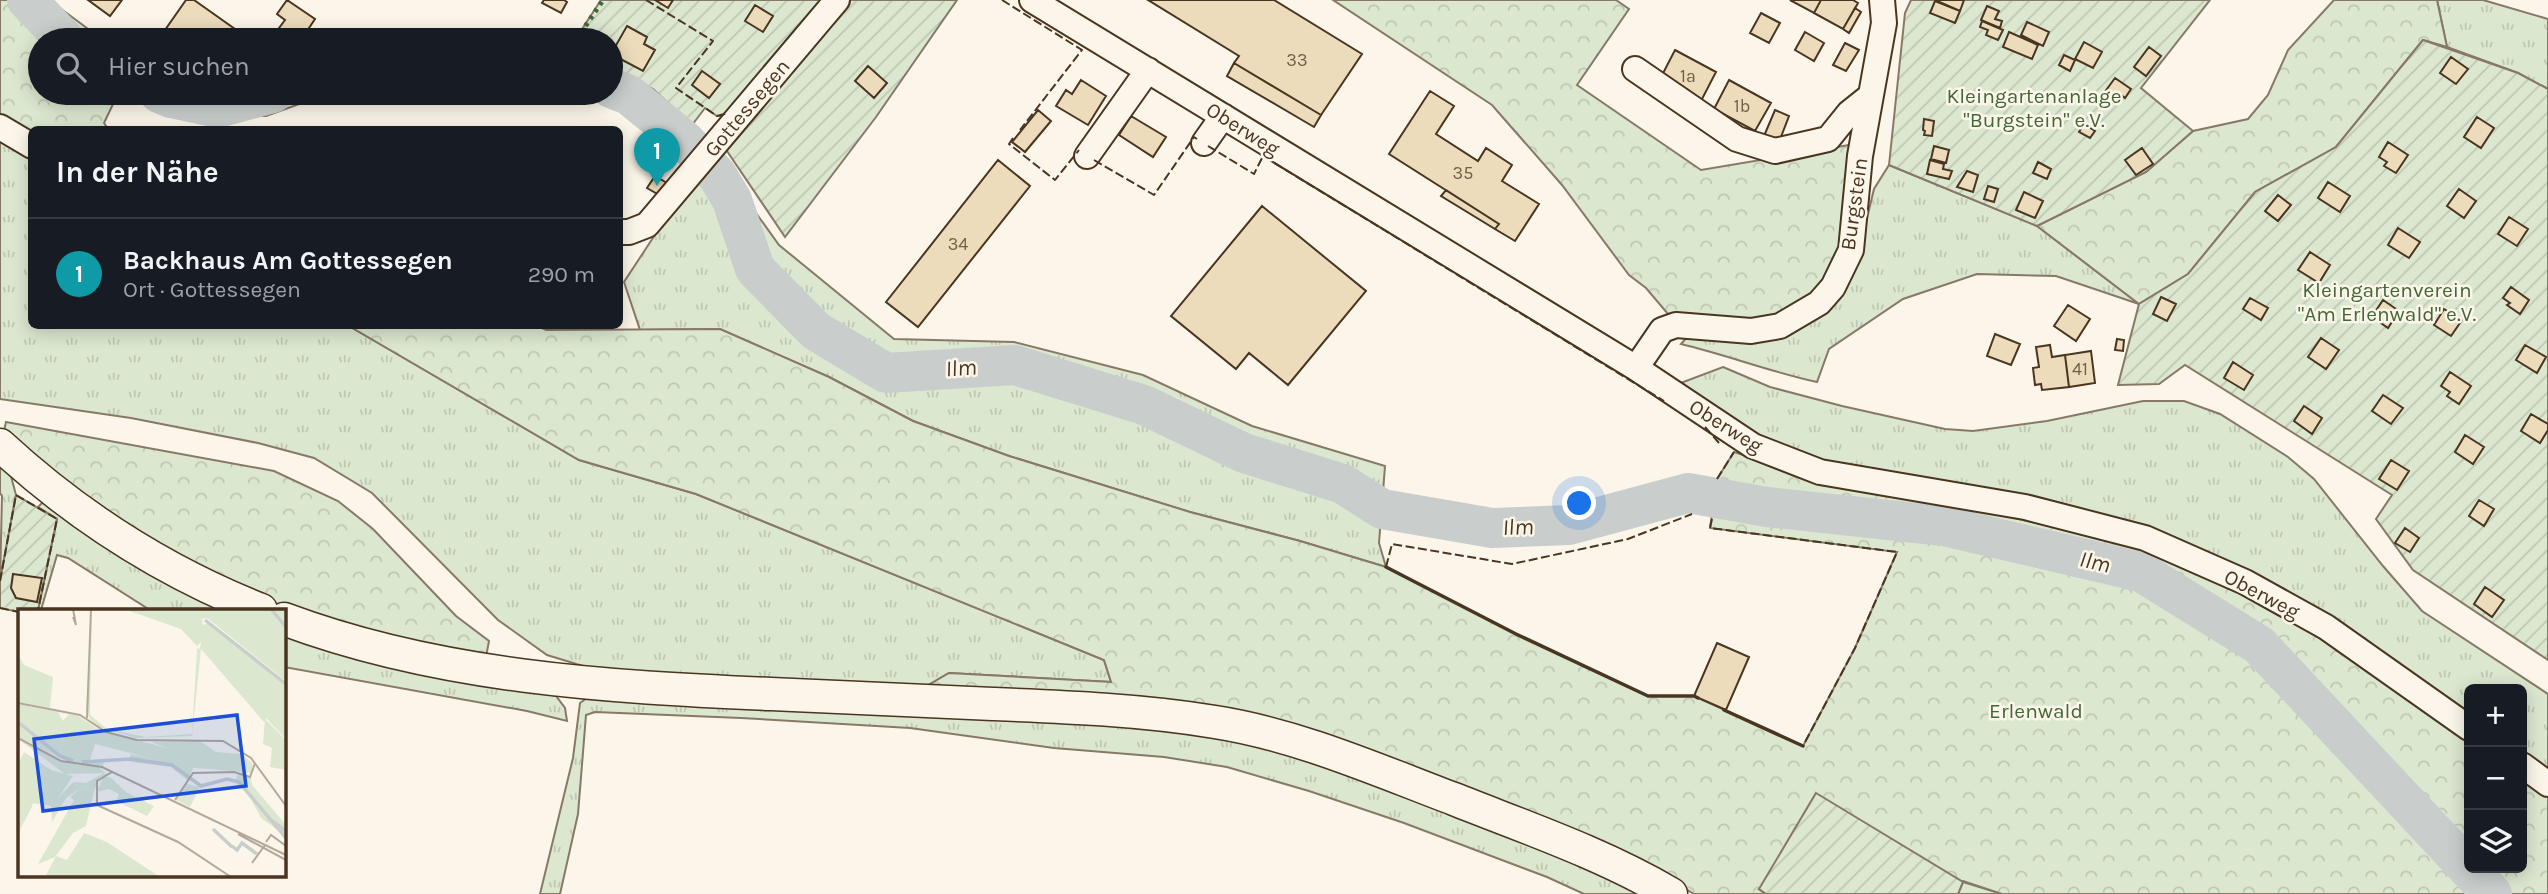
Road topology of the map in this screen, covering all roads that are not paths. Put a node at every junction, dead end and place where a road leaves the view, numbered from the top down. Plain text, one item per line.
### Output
1 (837, 0) edge
2 (1032, 0) edge
3 (1882, 0) edge
4 (1635, 69) dead end
5 (1147, 70) junction
6 (1869, 97) junction
7 (1223, 116) junction
8 (0, 127) edge
9 (1204, 143) dead end
10 (28, 144) edge
11 (1087, 156) dead end
12 (623, 232) edge
13 (1636, 369) junction
14 (0, 444) edge
15 (256, 609) edge
16 (285, 619) edge
17 (2464, 724) edge
18 (2527, 769) edge
19 (2548, 784) edge
20 (1671, 894) edge

1 - 12 street, Gottessegen
2 - 5 street, Oberweg
3 - 6 street, Burgstein
4 - 6 street, Burgstein
5 - 7 street, Oberweg
5 - 11 street
6 - 13 street, Burgstein
7 - 9 street
7 - 13 street, Oberweg
8 - 10 street
13 - 17 street, Oberweg
14 - 15 main road
16 - 20 main road
18 - 19 street

